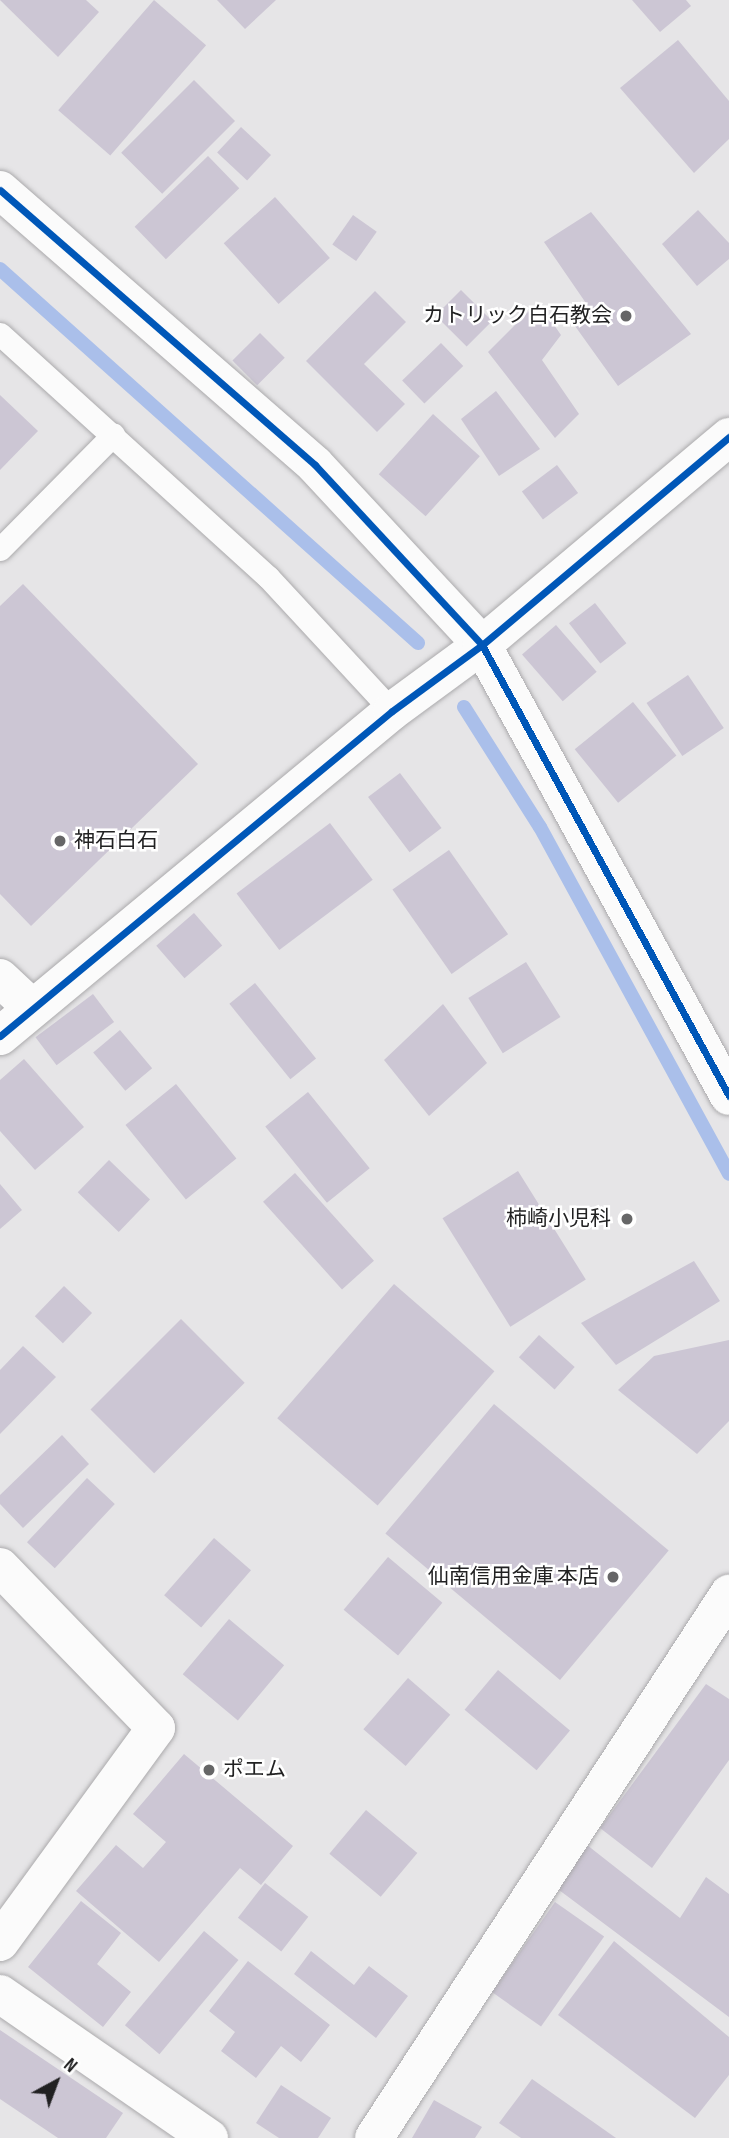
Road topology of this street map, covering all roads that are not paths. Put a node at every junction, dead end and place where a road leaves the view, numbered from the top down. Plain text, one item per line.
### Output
1 (0, 190) edge
2 (0, 334) edge
3 (113, 435) junction
4 (729, 437) edge
5 (0, 549) edge
6 (482, 645) junction
7 (392, 711) junction
8 (0, 978) edge
9 (32, 1008) junction
10 (0, 1035) edge
11 (729, 1096) edge
12 (0, 1567) edge
13 (729, 1594) edge
14 (0, 1942) edge
15 (0, 1994) edge
16 (209, 2138) edge
17 (374, 2138) edge

1 - 6 street
2 - 3 lane
3 - 5 lane
3 - 7 lane
4 - 6 street
6 - 7 street
6 - 11 street
7 - 9 street
8 - 9 street
9 - 10 street
12 - 14 street
13 - 17 street
15 - 16 street

